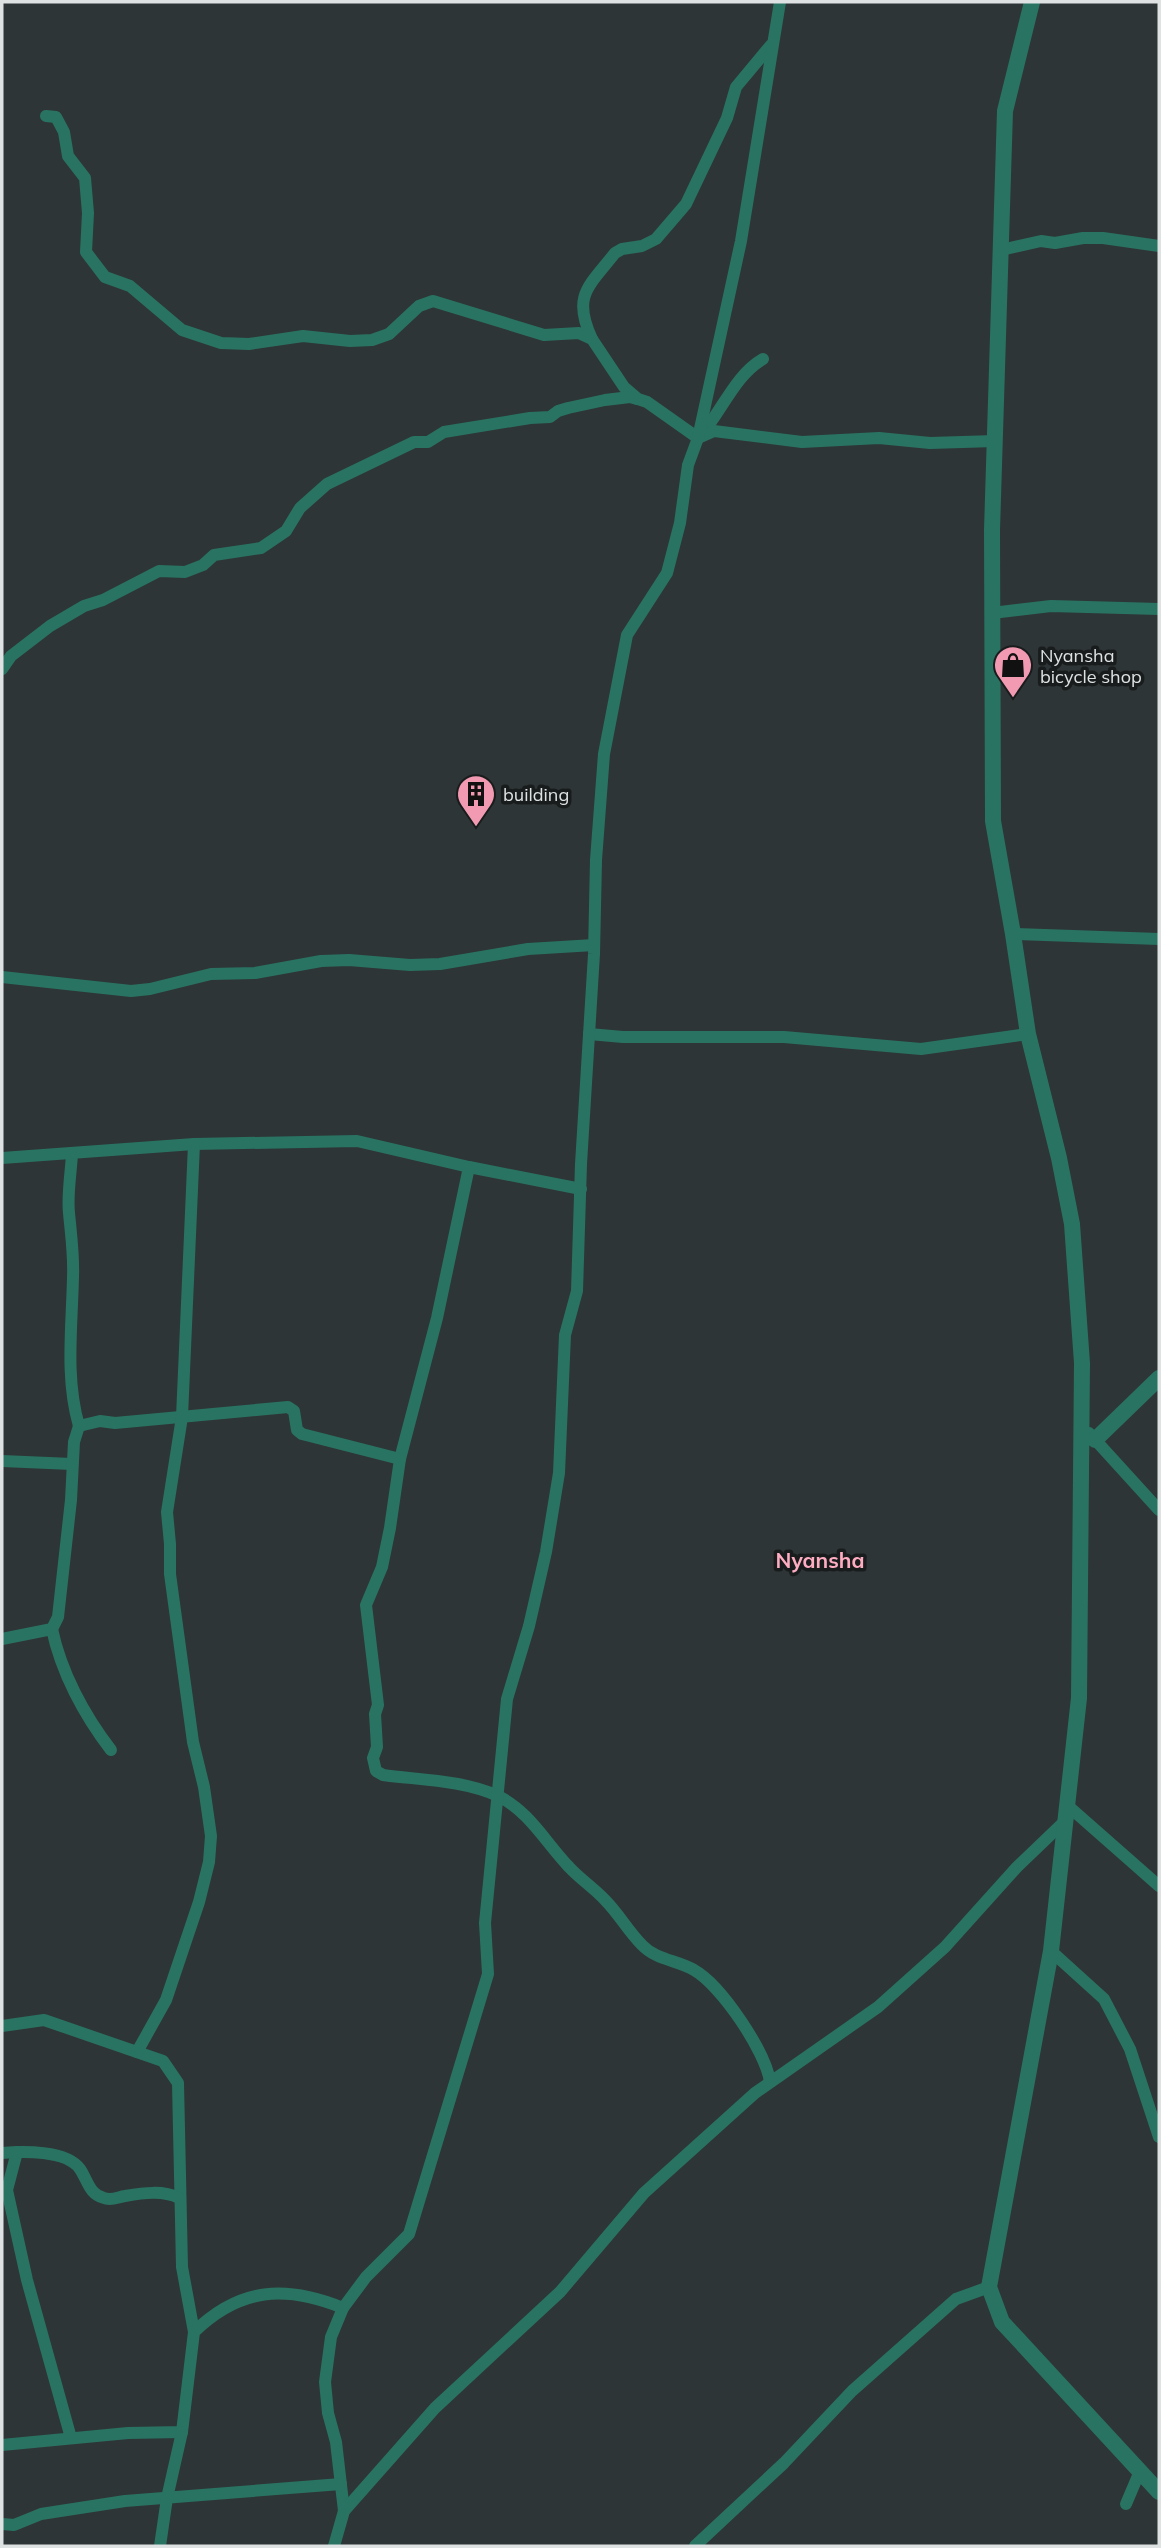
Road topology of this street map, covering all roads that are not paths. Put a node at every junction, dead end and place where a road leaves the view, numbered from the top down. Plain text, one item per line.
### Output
1 (780, 2) edge
2 (1032, 2) edge
3 (774, 41) junction
4 (46, 116) dead end
5 (1159, 246) edge
6 (1001, 250) junction
7 (592, 339) junction
8 (763, 359) dead end
9 (638, 399) junction
10 (698, 438) junction
11 (995, 441) junction
12 (1159, 609) edge
13 (992, 613) junction
14 (2, 669) edge
15 (1013, 934) junction
16 (1159, 939) edge
17 (594, 945) junction
18 (2, 977) edge
19 (589, 1034) junction
20 (1028, 1034) junction
21 (194, 1144) junction
22 (72, 1154) junction
23 (2, 1158) edge
24 (469, 1167) junction
25 (581, 1189) junction
26 (1159, 1378) edge
27 (182, 1417) junction
28 (1082, 1425) junction
29 (79, 1426) junction
30 (1095, 1440) junction
31 (400, 1459) junction
32 (2, 1461) edge
33 (72, 1464) junction
34 (1159, 1510) edge
35 (52, 1629) junction
36 (2, 1639) edge
37 (111, 1750) dead end
38 (498, 1797) junction
39 (1066, 1813) junction
40 (1159, 1886) edge
41 (1051, 1951) junction
42 (2, 2026) edge
43 (137, 2052) junction
44 (771, 2082) junction
45 (1159, 2137) edge
46 (2, 2152) edge
47 (17, 2152) junction
48 (179, 2198) junction
49 (989, 2287) junction
50 (343, 2308) junction
51 (194, 2332) junction
52 (182, 2432) junction
53 (71, 2438) junction
54 (2, 2445) edge
55 (1140, 2471) junction
56 (341, 2484) junction
57 (1159, 2491) edge
58 (167, 2498) junction
59 (1126, 2504) dead end
60 (344, 2511) junction
61 (2, 2524) edge
62 (160, 2546) edge
63 (334, 2546) edge
64 (695, 2546) edge

1 - 3 street
2 - 6 street
3 - 7 street
3 - 10 street
4 - 7 street
5 - 6 street
6 - 11 street
7 - 9 street
8 - 10 street
9 - 10 street
9 - 14 street
10 - 11 street
10 - 17 street
11 - 13 street
12 - 13 street
13 - 15 street
15 - 16 street
15 - 20 street
17 - 18 street
17 - 19 street
19 - 20 street
19 - 25 street
20 - 28 street
21 - 22 street
21 - 24 street
21 - 27 street
22 - 23 street
22 - 29 street
24 - 25 street
24 - 31 street
25 - 38 street
26 - 30 street
27 - 29 street
27 - 31 street
27 - 43 street
28 - 30 street
28 - 39 street
29 - 33 street
30 - 34 street
31 - 38 street
32 - 33 street
33 - 35 street
35 - 36 street
35 - 37 street
38 - 44 street
38 - 50 street
39 - 40 street
39 - 41 street
39 - 44 street
41 - 45 street
41 - 49 street
42 - 43 street
43 - 48 street
44 - 60 street
46 - 47 street
47 - 48 street
47 - 53 street
48 - 51 street
49 - 55 street
49 - 64 street
50 - 51 street
50 - 56 street
51 - 52 street
52 - 53 street
52 - 58 street
53 - 54 street
55 - 57 street
55 - 59 street
56 - 58 street
56 - 60 street
58 - 61 street
58 - 62 street
60 - 63 street

